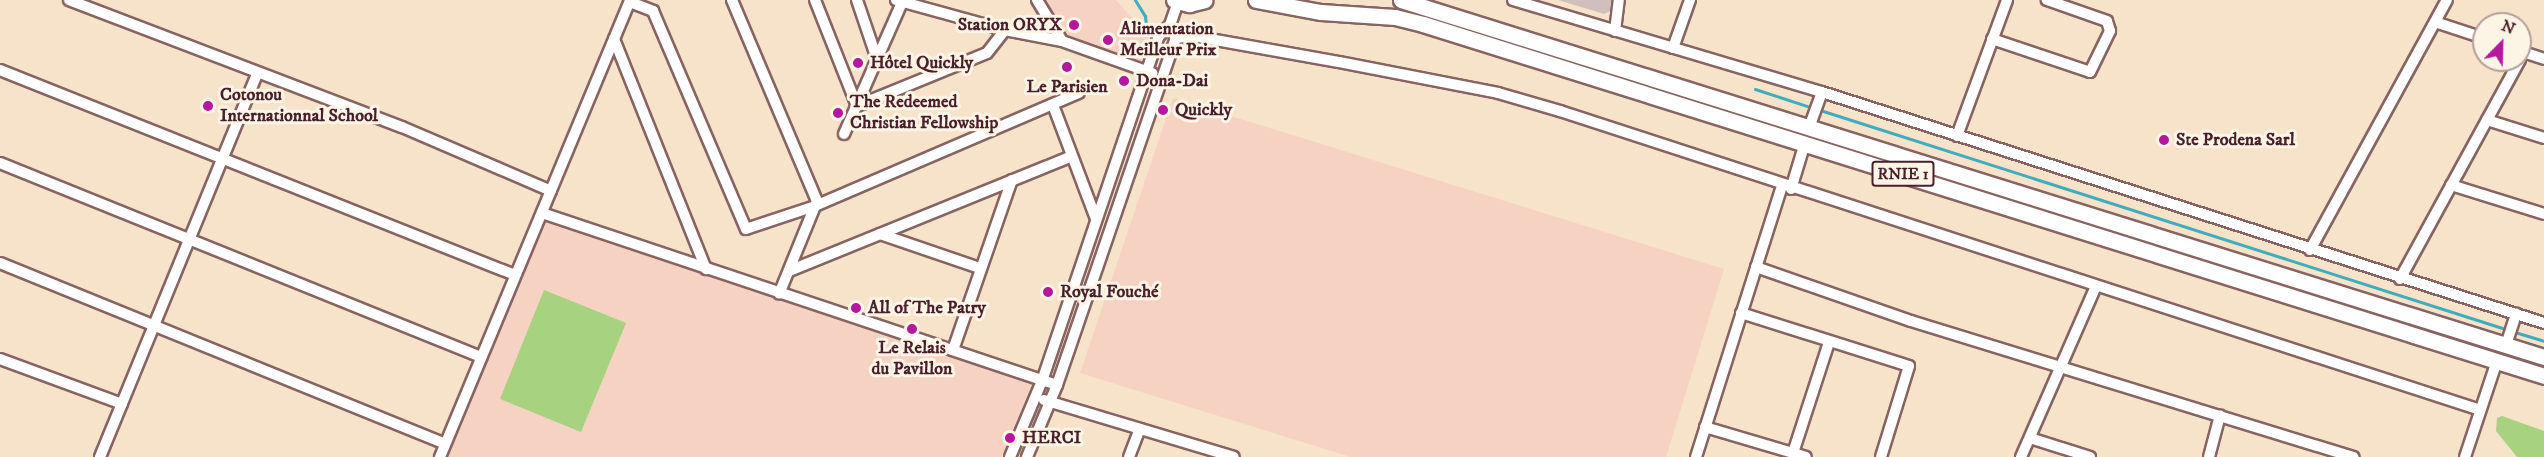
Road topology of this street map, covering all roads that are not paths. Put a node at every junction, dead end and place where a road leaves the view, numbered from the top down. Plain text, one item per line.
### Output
1 (69, 0) edge
2 (732, 0) edge
3 (815, 0) edge
4 (857, 0) edge
5 (1037, 0) edge
6 (1256, 0) edge
7 (1401, 0) edge
8 (1513, 0) edge
9 (1619, 0) edge
10 (1690, 0) edge
11 (2007, 0) edge
12 (2047, 0) edge
13 (2447, 0) edge
14 (630, 1) edge
15 (901, 1) edge
16 (1176, 1) edge
17 (1206, 1) edge
18 (2435, 21) junction
19 (1170, 25) junction
20 (1005, 30) junction
21 (1615, 30) junction
22 (2472, 34) edge
23 (1176, 38) junction
24 (614, 39) junction
25 (1992, 39) junction
26 (1062, 41) junction
27 (1673, 48) junction
28 (877, 58) junction
29 (0, 70) edge
30 (1147, 71) junction
31 (2512, 72) edge
32 (257, 74) junction
33 (1161, 77) junction
34 (1822, 92) junction
35 (1079, 93) dead end
36 (1053, 105) junction
37 (856, 106) junction
38 (2487, 120) junction
39 (1810, 125) junction
40 (844, 134) dead end
41 (1957, 136) junction
42 (2544, 138) edge
43 (1805, 143) junction
44 (1072, 156) junction
45 (222, 158) junction
46 (0, 163) edge
47 (1012, 180) junction
48 (2451, 185) junction
49 (1786, 187) junction
50 (551, 191) junction
51 (814, 206) junction
52 (542, 213) junction
53 (2544, 214) edge
54 (1096, 219) junction
55 (880, 234) junction
56 (189, 239) junction
57 (2310, 250) junction
58 (0, 263) edge
59 (1756, 267) junction
60 (980, 268) junction
61 (706, 269) junction
62 (789, 270) junction
63 (515, 275) junction
64 (2400, 279) junction
65 (2096, 286) junction
66 (779, 294) junction
67 (1741, 313) junction
68 (2516, 314) junction
69 (2544, 323) edge
70 (155, 324) junction
71 (1829, 342) junction
72 (2506, 345) junction
73 (953, 350) junction
74 (481, 357) junction
75 (2544, 357) edge
76 (0, 359) edge
77 (2497, 361) junction
78 (2061, 366) junction
79 (2544, 376) edge
80 (1042, 381) junction
81 (1057, 385) junction
82 (1035, 398) junction
83 (1050, 402) junction
84 (122, 404) junction
85 (2480, 410) junction
86 (2220, 415) junction
87 (1705, 427) junction
88 (1140, 429) junction
89 (2030, 438) junction
90 (445, 444) junction
91 (1793, 453) junction
92 (100, 457) edge
93 (440, 457) edge
94 (1010, 457) edge
95 (1027, 457) edge
96 (1129, 457) edge
97 (1234, 457) edge
98 (1696, 457) edge
99 (1806, 457) edge
100 (1881, 457) edge
101 (2021, 457) edge
102 (2090, 457) edge
103 (2209, 457) edge
104 (2354, 457) edge
105 (2465, 457) edge

1 - 32 street
2 - 51 street
3 - 37 street
4 - 28 street
5 - 26 street
6 - 43 highway, RNIE 1
7 - 39 highway, RNIE 1
8 - 21 street
9 - 21 street
10 - 27 street
11 - 25 street
12 - 25 street
13 - 18 street
14 - 24 street
14 - 51 street
15 - 20 street
15 - 28 street
16 - 17 highway
16 - 19 street
18 - 22 street
18 - 57 street
19 - 23 street
19 - 30 street
20 - 26 street
20 - 37 street
21 - 27 street
23 - 33 street
23 - 49 street
24 - 50 street
24 - 61 street
25 - 41 street
26 - 30 street
27 - 34 street
28 - 37 street
29 - 45 street
30 - 33 street
30 - 54 street
31 - 38 street
32 - 45 street
32 - 50 street
33 - 81 street
34 - 39 street
34 - 41 street
35 - 36 street
36 - 44 street
36 - 51 street
37 - 40 street
38 - 42 street
38 - 48 street
39 - 72 highway, RNIE 1
41 - 57 street
43 - 49 street
43 - 77 highway, RNIE 1
44 - 47 street
44 - 54 street
45 - 56 street
45 - 63 street
46 - 56 street
47 - 55 street
47 - 60 street
48 - 53 street
48 - 64 street
49 - 59 street
49 - 65 street
50 - 52 street
51 - 62 street
52 - 61 street
52 - 63 street
54 - 80 street
55 - 60 street
55 - 62 street
56 - 70 street
56 - 74 street
57 - 64 street
58 - 70 street
59 - 67 street
59 - 78 street
60 - 73 street
61 - 66 street
62 - 66 street
63 - 74 street
64 - 68 street
65 - 78 street
65 - 85 street
66 - 73 street
67 - 71 street
67 - 87 street
68 - 69 street
68 - 72 street
70 - 84 street
70 - 90 street
71 - 91 street
71 - 100 street
72 - 75 highway, RNIE 1
73 - 80 street
74 - 90 street
76 - 84 street
77 - 79 highway, RNIE 1
77 - 85 street
78 - 86 street
78 - 89 street
80 - 81 street
80 - 82 street
81 - 83 street
82 - 83 street
82 - 94 street
83 - 88 street
83 - 95 street
84 - 92 street
85 - 105 street
86 - 103 street
86 - 104 street
87 - 91 street
87 - 98 street
88 - 96 street
88 - 97 street
89 - 101 street
89 - 102 street
90 - 93 street
91 - 99 street

